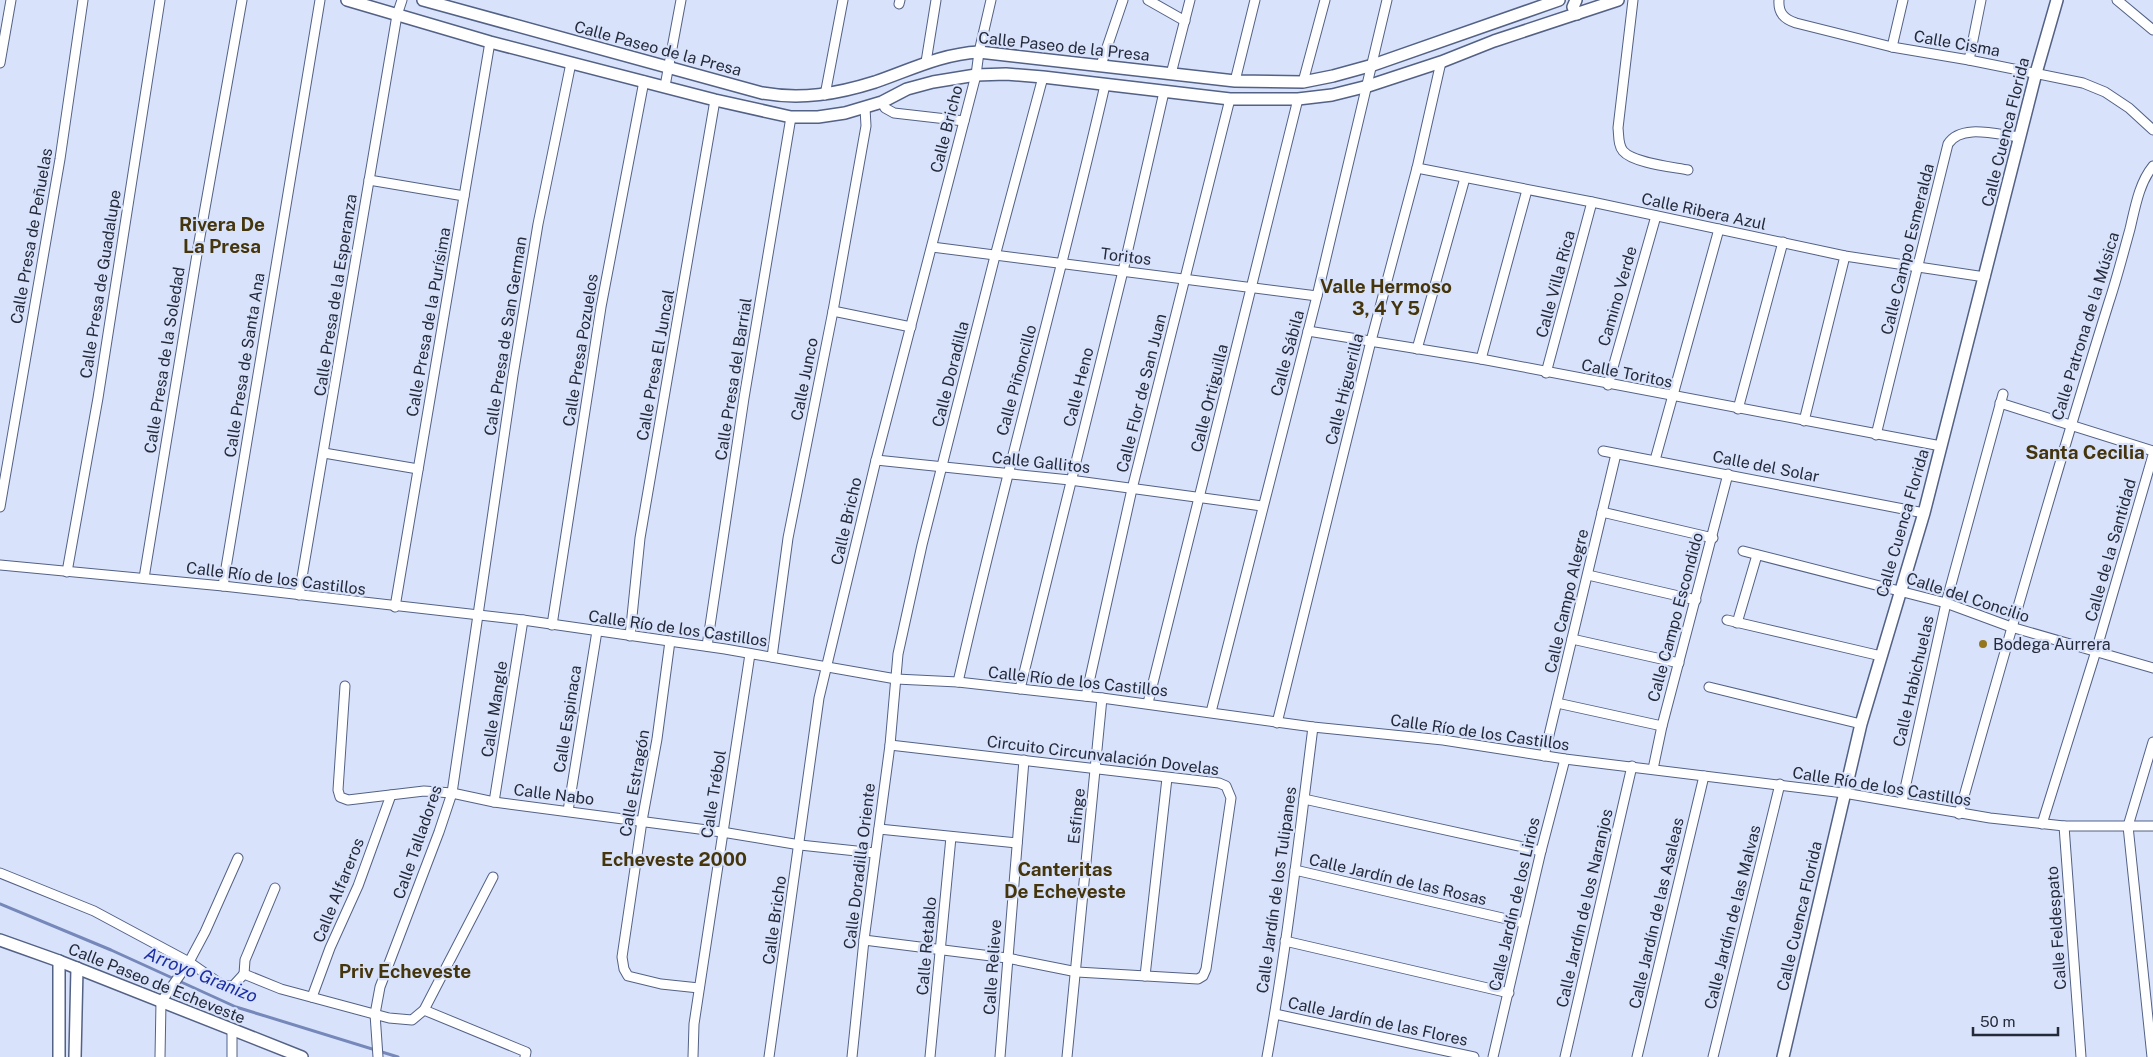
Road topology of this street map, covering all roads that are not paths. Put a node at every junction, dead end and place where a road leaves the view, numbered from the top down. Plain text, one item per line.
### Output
1 (11, 0) edge
2 (83, 0) edge
3 (160, 0) edge
4 (242, 0) edge
5 (320, 0) edge
6 (347, 0) edge
7 (402, 0) edge
8 (423, 0) edge
9 (682, 0) edge
10 (843, 0) edge
11 (936, 0) edge
12 (991, 0) edge
13 (1123, 0) edge
14 (1149, 0) edge
15 (1190, 0) edge
16 (1255, 0) edge
17 (1325, 0) edge
18 (1387, 0) edge
19 (1576, 0) edge
20 (1618, 0) edge
21 (1633, 0) edge
22 (1903, 0) edge
23 (1981, 0) edge
24 (2057, 0) edge
25 (2117, 0) edge
26 (1556, 1) edge
27 (1779, 4) edge
28 (397, 14) junction
29 (1576, 14) junction
30 (1185, 21) junction
31 (2153, 30) edge
32 (1494, 41) junction
33 (490, 42) junction
34 (1892, 47) junction
35 (979, 52) junction
36 (1969, 60) junction
37 (926, 62) junction
38 (1441, 62) junction
39 (0, 63) edge
40 (571, 63) junction
41 (1101, 65) junction
42 (1373, 65) junction
43 (670, 68) junction
44 (2036, 73) junction
45 (1171, 74) junction
46 (976, 75) junction
47 (1043, 77) junction
48 (644, 81) junction
49 (1235, 81) junction
50 (1303, 82) junction
51 (1105, 85) junction
52 (665, 86) junction
53 (1368, 86) junction
54 (1164, 92) junction
55 (825, 95) junction
56 (1230, 99) junction
57 (1298, 99) junction
58 (715, 100) junction
59 (882, 102) junction
60 (865, 108) junction
61 (791, 117) junction
62 (964, 121) junction
63 (2153, 130) edge
64 (2020, 137) junction
65 (2153, 166) edge
66 (1417, 168) junction
67 (1688, 170) dead end
68 (1465, 178) junction
69 (369, 180) junction
70 (1527, 190) junction
71 (464, 196) junction
72 (1592, 202) junction
73 (1656, 216) junction
74 (1718, 229) junction
75 (1783, 242) junction
76 (932, 246) junction
77 (995, 256) junction
78 (1845, 256) junction
79 (1062, 263) junction
80 (1917, 268) junction
81 (1123, 271) junction
82 (1985, 277) junction
83 (1186, 279) junction
84 (1252, 286) junction
85 (1318, 296) junction
86 (833, 311) junction
87 (910, 327) junction
88 (1308, 331) junction
89 (1371, 341) junction
90 (1417, 349) junction
91 (1481, 359) junction
92 (1546, 373) junction
93 (1608, 384) junction
94 (1672, 396) junction
95 (1738, 409) junction
96 (1804, 421) junction
97 (2070, 425) junction
98 (1876, 435) junction
99 (1941, 446) junction
100 (1603, 451) dead end
101 (2153, 451) edge
102 (324, 453) junction
103 (1616, 454) junction
104 (2153, 455) edge
105 (876, 460) junction
106 (1655, 460) junction
107 (943, 466) junction
108 (418, 469) junction
109 (1007, 474) junction
110 (1728, 474) junction
111 (1070, 480) junction
112 (1132, 489) junction
113 (1200, 498) junction
114 (1262, 506) junction
115 (0, 507) edge
116 (1602, 512) junction
117 (1924, 513) junction
118 (1712, 538) junction
119 (1743, 551) dead end
120 (1757, 555) junction
121 (0, 565) edge
122 (67, 572) junction
123 (1588, 575) junction
124 (144, 578) junction
125 (223, 586) junction
126 (1900, 590) junction
127 (299, 596) junction
128 (1696, 600) junction
129 (1946, 603) junction
130 (395, 607) junction
131 (478, 616) junction
132 (523, 620) junction
133 (1727, 620) dead end
134 (1737, 623) junction
135 (552, 625) junction
136 (2011, 627) junction
137 (596, 631) junction
138 (630, 636) junction
139 (1572, 639) junction
140 (670, 642) junction
141 (707, 646) junction
142 (2096, 651) junction
143 (750, 654) junction
144 (1881, 656) junction
145 (772, 657) junction
146 (1679, 663) junction
147 (827, 668) junction
148 (2153, 668) edge
149 (896, 679) junction
150 (958, 682) junction
151 (345, 686) dead end
152 (1709, 687) dead end
153 (1020, 689) junction
154 (1086, 696) junction
155 (1102, 698) junction
156 (1148, 703) junction
157 (1557, 704) junction
158 (1211, 712) junction
159 (1278, 723) junction
160 (1861, 724) junction
161 (1662, 726) junction
162 (1313, 727) junction
163 (2153, 742) edge
164 (890, 745) junction
165 (1544, 756) junction
166 (1565, 759) junction
167 (1024, 760) junction
168 (1632, 766) junction
169 (1095, 768) junction
170 (1653, 769) junction
171 (1704, 776) junction
172 (1167, 778) junction
173 (1780, 784) junction
174 (1844, 792) junction
175 (452, 793) junction
176 (391, 795) junction
177 (1304, 799) junction
178 (494, 802) junction
179 (1902, 802) junction
180 (568, 811) junction
181 (1959, 814) junction
182 (642, 821) junction
183 (2042, 824) junction
184 (2064, 826) junction
185 (2128, 826) junction
186 (2153, 826) edge
187 (879, 829) junction
188 (722, 832) junction
189 (951, 837) junction
190 (1017, 843) junction
191 (800, 845) junction
192 (1541, 851) junction
193 (875, 853) junction
194 (238, 858) dead end
195 (1295, 870) junction
196 (0, 873) edge
197 (493, 877) dead end
198 (275, 888) dead end
199 (1524, 923) junction
200 (0, 940) edge
201 (864, 940) junction
202 (1285, 941) junction
203 (940, 950) junction
204 (1007, 958) junction
205 (59, 961) junction
206 (189, 962) junction
207 (76, 968) junction
208 (1077, 972) junction
209 (244, 974) junction
210 (1145, 976) junction
211 (699, 988) junction
212 (1509, 993) junction
213 (312, 997) junction
214 (161, 1002) junction
215 (424, 1010) junction
216 (1275, 1014) junction
217 (375, 1018) junction
218 (232, 1030) junction
219 (377, 1054) edge
220 (299, 1056) edge
221 (59, 1057) edge
222 (75, 1057) edge
223 (160, 1057) edge
224 (232, 1057) edge
225 (526, 1057) edge
226 (693, 1057) edge
227 (769, 1057) edge
228 (852, 1057) edge
229 (930, 1057) edge
230 (1000, 1057) edge
231 (1067, 1057) edge
232 (1267, 1057) edge
233 (1474, 1057) edge
234 (1493, 1057) edge
235 (1565, 1057) edge
236 (1637, 1057) edge
237 (1713, 1057) edge
238 (1783, 1057) edge
239 (2082, 1057) edge
240 (2152, 1057) edge

1 - 39 street
2 - 115 street, Calle Presa de Peñuelas
3 - 122 street, Calle Presa de Guadalupe
4 - 124 street, Calle Presa de la Soledad
5 - 125 street, Calle Presa de Santa Ana
6 - 28 street, Calle Paseo de la Presa
7 - 28 street, Calle Presa de la Esperanza
8 - 43 street, Calle Paseo de la Presa
9 - 43 street
10 - 55 street
11 - 37 street
12 - 35 street, Calle Bricho
13 - 41 street
14 - 30 street
15 - 30 street
16 - 49 street
17 - 50 street
18 - 42 street, Calle Sábila
19 - 29 street
20 - 29 street, Calle Paseo de la Presa
21 - 67 street
22 - 34 street
23 - 36 street
24 - 44 street, Calle Cuenca Florida
25 - 31 street
26 - 32 street
26 - 42 street, Calle Paseo de la Presa
27 - 34 street, Calle Cisma
28 - 33 street, Calle Paseo de la Presa
28 - 69 street, Calle Presa de la Esperanza
29 - 32 street, Calle Paseo de la Presa
30 - 45 street
32 - 38 street, Calle Paseo de la Presa
33 - 40 street, Calle Paseo de la Presa
33 - 71 street, Calle Presa de la Purísima
34 - 36 street, Calle Cisma
35 - 37 street, Calle Paseo de la Presa
35 - 41 street, Calle Paseo de la Presa
35 - 46 street, Calle Bricho
36 - 44 street, Calle Cisma
37 - 55 street, Calle Paseo de la Presa
38 - 53 street, Calle Paseo de la Presa
38 - 66 street, Calle Higuerilla
40 - 48 street, Calle Paseo de la Presa
40 - 131 street, Calle Presa de San German
41 - 45 street, Calle Paseo de la Presa
42 - 50 street, Calle Paseo de la Presa
42 - 53 street, Calle Sábila
43 - 52 street
43 - 55 street, Calle Paseo de la Presa
44 - 63 street, Calle Cisma
44 - 64 street, Calle Cuenca Florida
45 - 49 street, Calle Paseo de la Presa
46 - 47 street, Calle Paseo de la Presa
46 - 59 street, Calle Paseo de la Presa
46 - 62 street, Calle Bricho
47 - 51 street, Calle Paseo de la Presa
47 - 77 street, Calle Doradilla
48 - 52 street, Calle Paseo de la Presa
48 - 135 street, Calle Presa Pozuelos
49 - 50 street, Calle Paseo de la Presa
51 - 54 street, Calle Paseo de la Presa
51 - 79 street, Calle Piñoncillo
52 - 58 street, Calle Paseo de la Presa
53 - 57 street, Calle Paseo de la Presa
53 - 85 street, Calle Sábila
54 - 56 street, Calle Paseo de la Presa
54 - 81 street, Calle Heno
56 - 57 street, Calle Paseo de la Presa
56 - 83 street, Calle Flor de San Juan
57 - 84 street, Calle Ortiguilla
58 - 61 street, Calle Paseo de la Presa
58 - 138 street, Calle Presa El Juncal
59 - 60 street, Calle Paseo de la Presa
59 - 62 street
60 - 61 street, Calle Paseo de la Presa
60 - 86 street, Calle Junco
61 - 141 street, Calle Presa del Barrial
62 - 76 street, Calle Bricho
64 - 80 street, Calle Campo Esmeralda
64 - 82 street, Calle Cuenca Florida
65 - 97 street, Calle Patrona de la Música
66 - 68 street, Calle Ribera Azul
66 - 89 street, Calle Higuerilla
68 - 70 street, Calle Ribera Azul
68 - 90 street
69 - 71 street
69 - 102 street, Calle Presa de la Esperanza
70 - 72 street, Calle Ribera Azul
70 - 91 street
71 - 108 street, Calle Presa de la Purísima
72 - 73 street, Calle Ribera Azul
72 - 92 street, Calle Villa Rica
73 - 74 street, Calle Ribera Azul
73 - 93 street, Camino Verde
74 - 75 street, Calle Ribera Azul
74 - 94 street
75 - 78 street, Calle Ribera Azul
75 - 95 street
76 - 77 street, Toritos
76 - 87 street, Calle Bricho
77 - 79 street, Toritos
77 - 107 street, Calle Doradilla
78 - 80 street, Calle Ribera Azul
78 - 96 street
79 - 81 street, Toritos
79 - 109 street, Calle Piñoncillo
80 - 82 street, Calle Ribera Azul
80 - 98 street, Calle Campo Esmeralda
81 - 83 street, Toritos
81 - 111 street, Calle Heno
82 - 99 street, Calle Cuenca Florida
83 - 84 street, Toritos
83 - 112 street, Calle Flor de San Juan
84 - 85 street, Toritos
84 - 113 street, Calle Ortiguilla
85 - 88 street, Calle Sábila
86 - 87 street
86 - 145 street, Calle Junco
87 - 105 street, Calle Bricho
88 - 89 street, Calle Toritos
88 - 114 street, Calle Sábila
89 - 90 street, Calle Toritos
89 - 159 street, Calle Higuerilla
90 - 91 street, Calle Toritos
91 - 92 street, Calle Toritos
92 - 93 street, Calle Toritos
93 - 94 street, Calle Toritos
94 - 95 street, Calle Toritos
94 - 106 street
95 - 96 street, Calle Toritos
96 - 98 street, Calle Toritos
97 - 101 street
97 - 129 street, Calle Habichuelas
97 - 136 street, Calle Patrona de la Música
98 - 99 street, Calle Toritos
99 - 117 street, Calle Cuenca Florida
100 - 103 street, Calle del Solar
102 - 108 street
102 - 127 street, Calle Presa de la Esperanza
103 - 106 street, Calle del Solar
103 - 116 street, Calle Campo Alegre
104 - 142 street, Calle de la Santidad
105 - 107 street, Calle Gallitos
105 - 147 street, Calle Bricho
106 - 110 street, Calle del Solar
107 - 109 street, Calle Gallitos
107 - 149 street, Calle Doradilla
108 - 130 street, Calle Presa de la Purísima
109 - 111 street, Calle Gallitos
109 - 150 street, Calle Piñoncillo
110 - 117 street, Calle del Solar
110 - 118 street, Calle Campo Escondido
111 - 112 street, Calle Gallitos
111 - 153 street, Calle Heno
112 - 113 street, Calle Gallitos
112 - 154 street, Calle Flor de San Juan
113 - 114 street, Calle Gallitos
113 - 156 street, Calle Ortiguilla
114 - 158 street, Calle Sábila
116 - 118 street
116 - 123 street, Calle Campo Alegre
117 - 126 street, Calle Cuenca Florida
118 - 128 street, Calle Campo Escondido
119 - 120 street, Calle del Concilio
120 - 126 street, Calle del Concilio
120 - 134 street
121 - 122 street, Calle Río de los Castillos
122 - 124 street, Calle Río de los Castillos
123 - 128 street
123 - 139 street, Calle Campo Alegre
124 - 125 street, Calle Río de los Castillos
125 - 127 street, Calle Río de los Castillos
126 - 129 street, Calle del Concilio
126 - 144 street, Calle Cuenca Florida
127 - 130 street, Calle Río de los Castillos
128 - 146 street, Calle Campo Escondido
129 - 136 street, Calle del Concilio
129 - 179 street, Calle Habichuelas
130 - 131 street, Calle Río de los Castillos
131 - 132 street, Calle Río de los Castillos
131 - 175 street, Calle Talladores
132 - 135 street, Calle Río de los Castillos
132 - 178 street, Calle Mangle
133 - 134 street
134 - 144 street
135 - 137 street, Calle Río de los Castillos
136 - 142 street, Calle del Concilio
136 - 181 street, Calle Patrona de la Música
137 - 138 street, Calle Río de los Castillos
137 - 180 street, Calle Espinaca
138 - 140 street, Calle Río de los Castillos
139 - 146 street
139 - 157 street, Calle Campo Alegre
140 - 141 street, Calle Río de los Castillos
140 - 182 street, Calle Estragón
141 - 143 street, Calle Río de los Castillos
142 - 148 street, Calle del Concilio
142 - 183 street, Calle de la Santidad
143 - 145 street, Calle Río de los Castillos
143 - 188 street, Calle Trébol
144 - 160 street, Calle Cuenca Florida
145 - 147 street, Calle Río de los Castillos
146 - 161 street, Calle Campo Escondido
147 - 149 street, Calle Río de los Castillos
147 - 191 street, Calle Bricho
149 - 150 street, Calle Río de los Castillos
149 - 164 street, Calle Doradilla Oriente
150 - 153 street, Calle Río de los Castillos
151 - 176 street, Calle Nabo
152 - 160 street
153 - 154 street, Calle Río de los Castillos
154 - 155 street, Calle Río de los Castillos
155 - 156 street, Calle Río de los Castillos
155 - 169 street, Esfinge
156 - 158 street, Calle Río de los Castillos
157 - 161 street
157 - 165 street, Calle Campo Alegre
158 - 159 street, Calle Río de los Castillos
159 - 162 street, Calle Río de los Castillos
160 - 174 street, Calle Cuenca Florida
161 - 170 street, Calle Campo Escondido
162 - 165 street, Calle Río de los Castillos
162 - 177 street, Calle Jardín de los Tulipanes
163 - 185 street
164 - 167 street, Circuito Circunvalación Dovelas
164 - 187 street, Calle Doradilla Oriente
165 - 166 street, Calle Río de los Castillos
166 - 168 street, Calle Río de los Castillos
166 - 192 street, Calle Jardín de los Lirios
167 - 169 street, Circuito Circunvalación Dovelas
167 - 190 street, Calle Relieve
168 - 170 street, Calle Río de los Castillos
168 - 235 street, Calle Jardín de los Naranjos
169 - 172 street, Circuito Circunvalación Dovelas
169 - 208 street, Esfinge
170 - 171 street, Calle Río de los Castillos
171 - 173 street, Calle Río de los Castillos
171 - 236 street, Calle Jardín de las Asaleas
172 - 210 street
172 - 210 street, Circuito Circunvalación Dovelas
173 - 174 street, Calle Río de los Castillos
173 - 237 street, Calle Jardín de las Malvas
174 - 179 street, Calle Río de los Castillos
174 - 238 street, Calle Cuenca Florida
175 - 176 street, Calle Nabo
175 - 178 street, Calle Nabo
175 - 217 street, Calle Talladores
176 - 213 street, Calle Alfareros
177 - 192 street
177 - 195 street, Calle Jardín de los Tulipanes
178 - 180 street, Calle Nabo
179 - 181 street, Calle Río de los Castillos
180 - 182 street, Calle Nabo
181 - 183 street, Calle Río de los Castillos
182 - 188 street, Calle Nabo
182 - 211 street, Calle Estragón
183 - 184 street, Calle Río de los Castillos
184 - 185 street, Calle Río de los Castillos
184 - 239 street, Calle Feldespato
185 - 186 street, Calle Río de los Castillos
185 - 240 street
187 - 189 street
187 - 193 street, Calle Doradilla Oriente
188 - 191 street, Calle Nabo
188 - 211 street, Calle Trébol
189 - 190 street
189 - 203 street, Calle Retablo
190 - 204 street, Calle Relieve
191 - 193 street, Calle Nabo
191 - 227 street, Calle Bricho
192 - 199 street, Calle Jardín de los Lirios
193 - 201 street, Calle Doradilla Oriente
194 - 206 street
195 - 199 street, Calle Jardín de las Rosas
195 - 202 street, Calle Jardín de los Tulipanes
196 - 206 street
197 - 215 street
198 - 209 street
199 - 212 street, Calle Jardín de los Lirios
200 - 205 street, Calle Paseo de Echeveste
201 - 203 street, Circuito Circunvalación Dovelas
201 - 228 street, Calle Doradilla Oriente
202 - 212 street
202 - 216 street, Calle Jardín de los Tulipanes
203 - 204 street, Circuito Circunvalación Dovelas
203 - 229 street, Calle Retablo
204 - 208 street, Circuito Circunvalación Dovelas
204 - 230 street, Calle Relieve
205 - 207 street, Calle Paseo de Echeveste
205 - 221 street
206 - 209 street
206 - 214 street
207 - 214 street, Calle Paseo de Echeveste
207 - 222 street
208 - 210 street, Circuito Circunvalación Dovelas
208 - 231 street, Esfinge
209 - 213 street
211 - 226 street, Calle Trébol
212 - 234 street, Calle Jardín de los Lirios
213 - 217 street
214 - 218 street, Calle Paseo de Echeveste
214 - 223 street
215 - 217 street
215 - 225 street
216 - 232 street, Calle Jardín de los Tulipanes
216 - 233 street, Calle Jardín de las Flores
217 - 219 street, Calle Talladores
218 - 220 street, Calle Paseo de Echeveste
218 - 224 street

